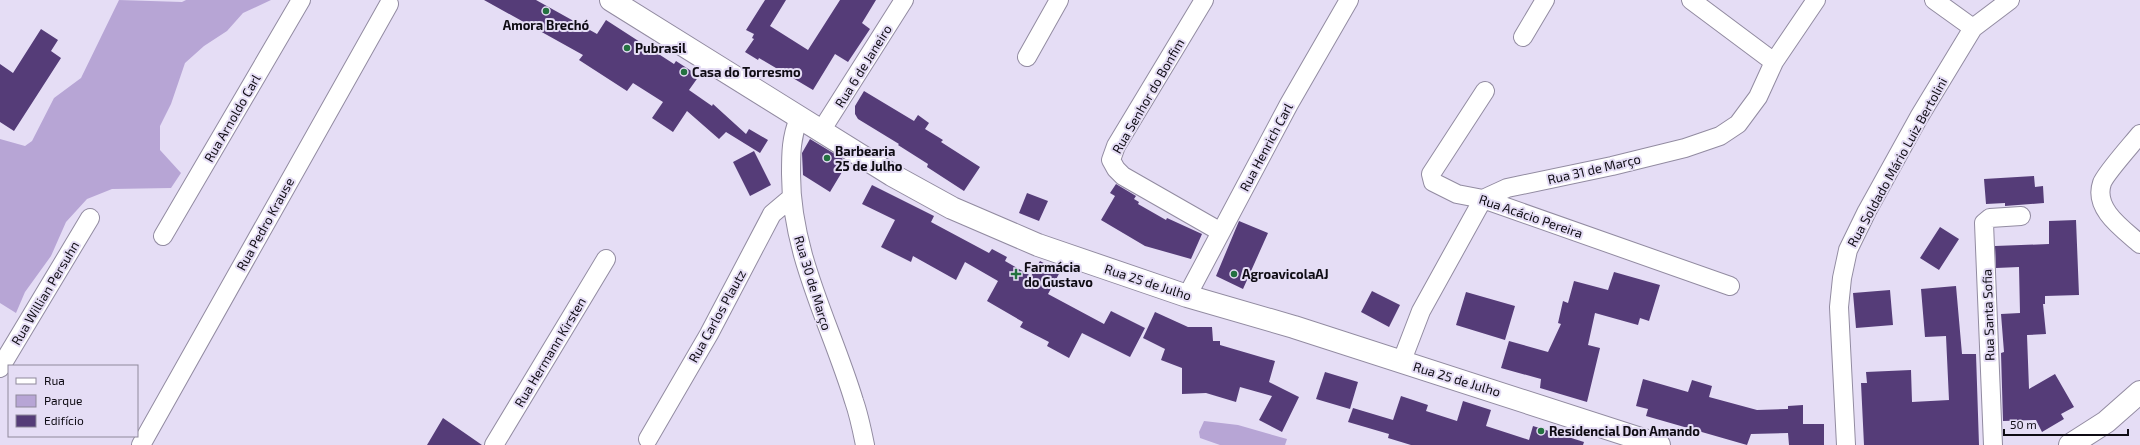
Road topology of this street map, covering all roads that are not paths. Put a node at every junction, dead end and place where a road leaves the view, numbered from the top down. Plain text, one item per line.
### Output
1 (302, 0) edge
2 (611, 0) edge
3 (904, 0) edge
4 (1059, 0) edge
5 (1204, 0) edge
6 (1349, 0) edge
7 (1545, 0) edge
8 (1691, 0) edge
9 (1816, 0) edge
10 (1934, 0) edge
11 (2010, 0) edge
12 (389, 4) dead end
13 (1973, 28) junction
14 (1523, 37) dead end
15 (1027, 57) dead end
16 (1774, 62) junction
17 (1485, 91) dead end
18 (799, 118) junction
19 (821, 132) junction
20 (2140, 134) edge
21 (791, 198) junction
22 (1483, 199) junction
23 (2020, 216) dead end
24 (90, 218) dead end
25 (1221, 232) junction
26 (163, 236) dead end
27 (2140, 244) edge
28 (606, 260) dead end
29 (1730, 286) dead end
30 (1187, 296) junction
31 (1402, 362) junction
32 (0, 368) edge
33 (2140, 392) edge
34 (648, 438) dead end
35 (141, 445) edge
36 (494, 445) edge
37 (865, 445) edge
38 (1659, 445) edge
39 (1846, 445) edge
40 (1993, 445) edge
41 (2070, 445) edge

1 - 26 street, Rua Arnoldo Carl
2 - 18 main road, Rua 25 de Julho
3 - 19 street, Rua 6 de Janeiro
4 - 15 street
5 - 25 street, Rua Senhor do Bonfim
6 - 25 street, Rua Henrich Carl
7 - 14 street
8 - 16 street
9 - 16 street, Rua 31 de Março
10 - 13 street
11 - 13 street, Rua Soldado Mário Luiz Bertolini
12 - 35 street, Rua Pedro Krause
13 - 39 street, Rua Soldado Mário Luiz Bertolini
16 - 22 street, Rua 31 de Março
17 - 22 street, Rua Acácio Pereira
18 - 19 main road, Rua 25 de Julho
18 - 21 street, Rua 30 de Março
19 - 30 main road, Rua 25 de Julho
20 - 27 street
21 - 34 street, Rua Carlos Plautz
21 - 37 street, Rua 30 de Março
22 - 29 street, Rua Acácio Pereira
22 - 31 street
23 - 40 street, Rua Santa Sofia
24 - 32 street, Rua Willian Persuhn
25 - 30 street, Rua Henrich Carl
28 - 36 street, Rua Hermann Kirsten
30 - 31 main road, Rua 25 de Julho
31 - 38 main road, Rua 25 de Julho
33 - 41 main road

